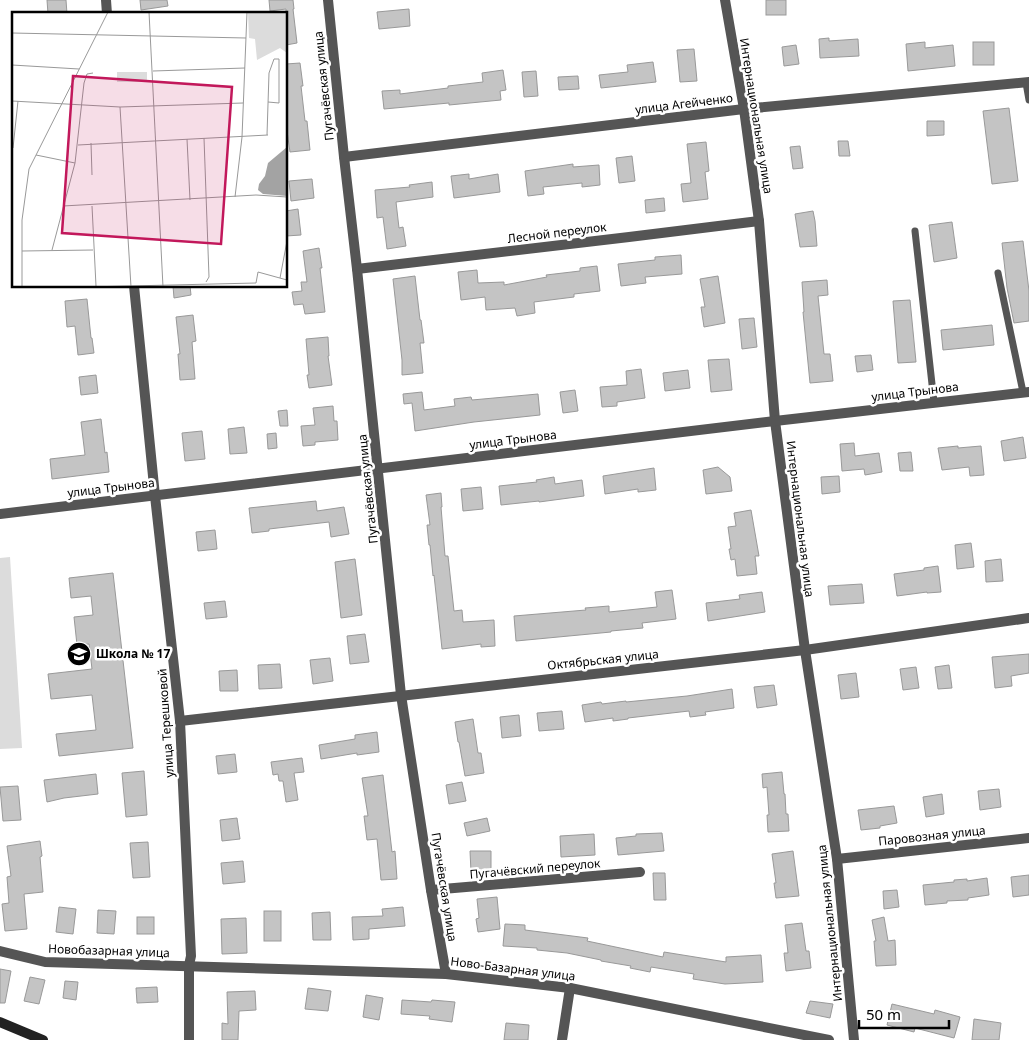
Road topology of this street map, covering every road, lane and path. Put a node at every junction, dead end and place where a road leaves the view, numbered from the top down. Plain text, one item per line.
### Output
1 (328, 0) edge
2 (725, 0) edge
3 (1028, 82) edge
4 (1029, 100) edge
5 (744, 109) junction
6 (344, 157) junction
7 (759, 221) junction
8 (916, 231) dead end
9 (357, 269) junction
10 (998, 273) dead end
11 (134, 288) edge
12 (1026, 392) edge
13 (934, 402) junction
14 (775, 421) junction
15 (378, 469) junction
16 (155, 496) junction
17 (0, 514) edge
18 (1029, 618) edge
19 (805, 650) junction
20 (401, 695) junction
21 (180, 721) junction
22 (1029, 838) edge
23 (837, 859) junction
24 (640, 872) dead end
25 (432, 890) junction
26 (0, 951) edge
27 (188, 965) junction
28 (446, 974) junction
29 (570, 988) junction
30 (0, 1022) edge
31 (43, 1040) edge
32 (189, 1040) edge
33 (562, 1040) edge
34 (829, 1040) edge
35 (854, 1040) edge

1 - 6 street, Пугачёвская улица
2 - 5 street, Интернациональная улица
3 - 4 lane
3 - 5 street, улица Агейченко
5 - 6 street, улица Агейченко
5 - 7 street, Интернациональная улица
6 - 9 street, Пугачёвская улица
7 - 9 street, Лесной переулок
7 - 14 street, Интернациональная улица
8 - 13 lane
9 - 15 street, Пугачёвская улица
10 - 12 lane
11 - 16 street, улица Терешковой
12 - 13 street, улица Трынова
13 - 14 street, улица Трынова
14 - 15 street, улица Трынова
14 - 19 street, Интернациональная улица
15 - 16 street, улица Трынова
15 - 20 street, Пугачёвская улица
16 - 17 street, улица Трынова
16 - 21 street, улица Терешковой
18 - 19 street, Октябрьская улица
19 - 20 street, Октябрьская улица
19 - 23 street, Интернациональная улица
20 - 21 street, Октябрьская улица
20 - 25 street, Пугачёвская улица
21 - 27 street, улица Терешковой
22 - 23 street, Паровозная улица
23 - 35 street, Интернациональная улица
24 - 25 street, Пугачёвский переулок
25 - 28 street, Пугачёвская улица
26 - 27 street, Новобазарная улица
27 - 28 street, Ново-Базарная улица
27 - 32 street, улица Терешковой
28 - 29 street, Ново-Базарная улица
29 - 33 street
29 - 34 street, Ново-Базарная улица
30 - 31 street

